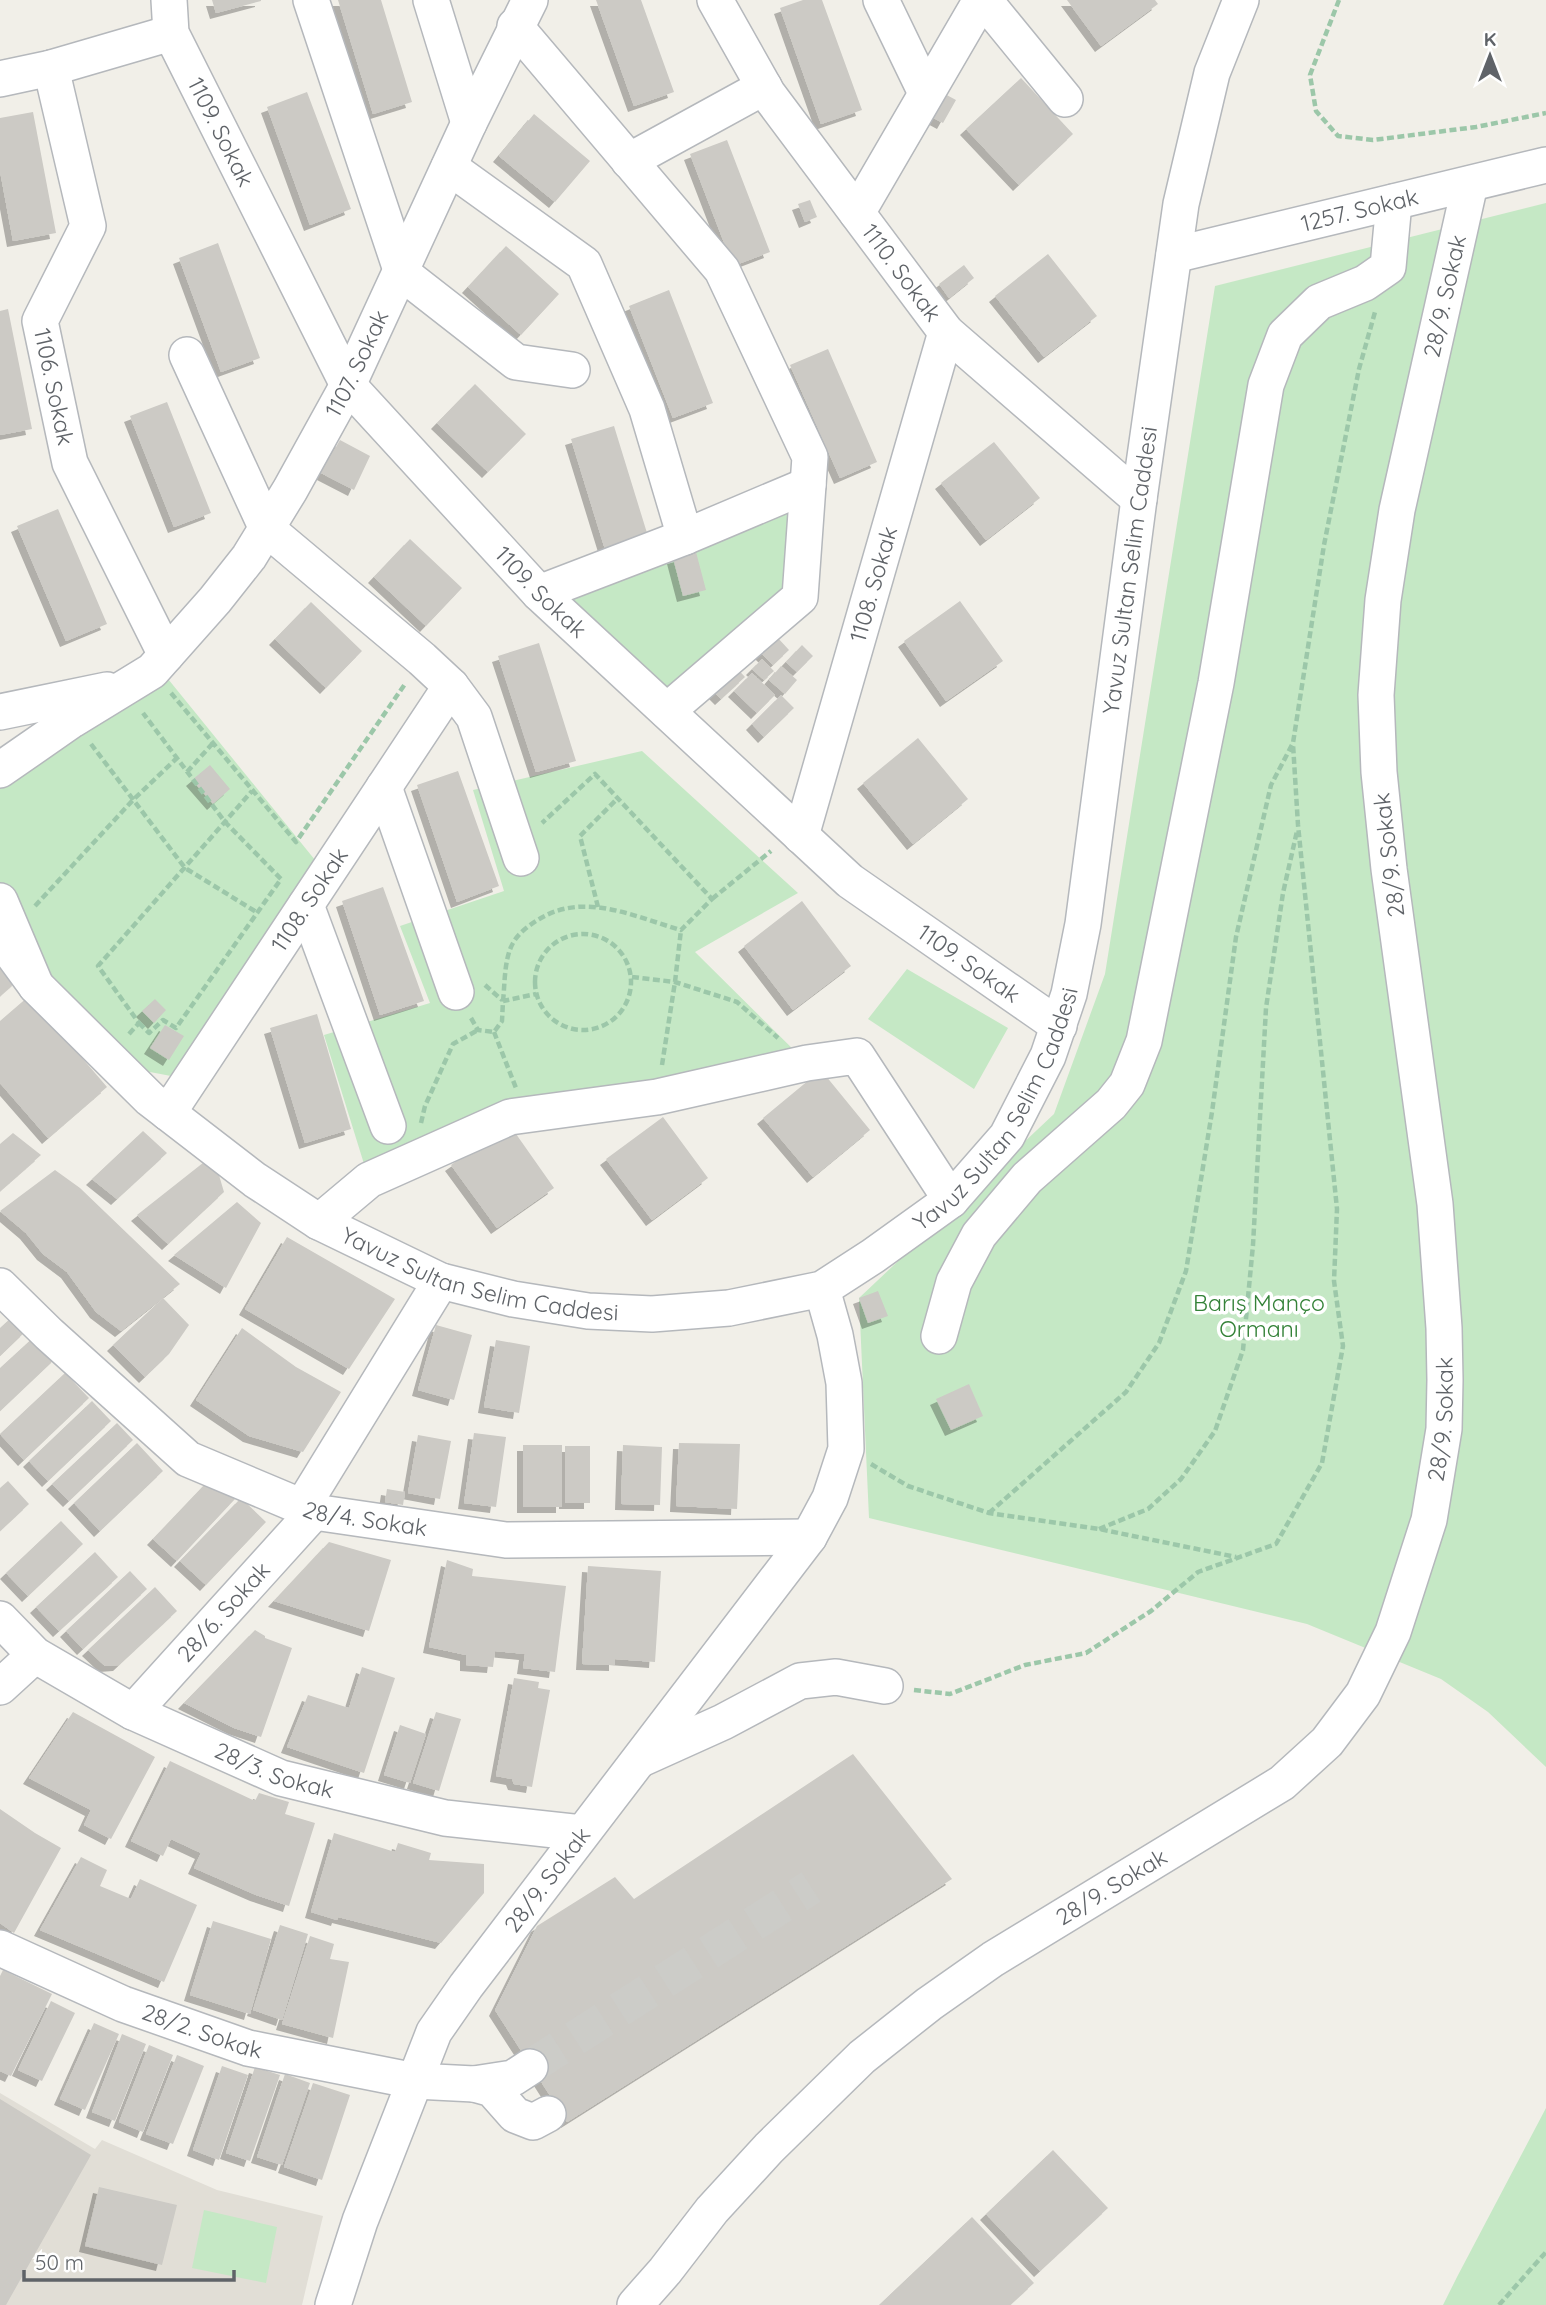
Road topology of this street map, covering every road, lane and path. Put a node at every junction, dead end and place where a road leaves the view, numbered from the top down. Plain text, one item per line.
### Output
1 (311, 0) edge
2 (431, 0) edge
3 (715, 0) edge
4 (881, 0) edge
5 (982, 0) edge
6 (1241, 0) edge
7 (1339, 0) edge
8 (522, 13) edge
9 (170, 16) edge
10 (51, 68) junction
11 (0, 79) edge
12 (764, 86) junction
13 (926, 93) junction
14 (1065, 99) dead end
15 (1546, 113) edge
16 (469, 123) junction
17 (629, 161) junction
18 (1546, 165) edge
19 (450, 167) junction
20 (1470, 184) junction
21 (1394, 202) junction
22 (857, 213) junction
23 (1174, 255) junction
24 (1388, 267) junction
25 (401, 273) junction
26 (946, 332) junction
27 (187, 355) dead end
28 (572, 370) dead end
29 (348, 385) junction
30 (808, 485) junction
31 (1139, 499) junction
32 (267, 529) junction
33 (685, 537) junction
34 (539, 593) junction
35 (422, 659) junction
36 (148, 671) junction
37 (451, 686) junction
38 (0, 712) edge
39 (667, 712) junction
40 (72, 720) junction
41 (213, 743) junction
42 (1293, 743) junction
43 (177, 758) junction
44 (0, 770) edge
45 (187, 772) junction
46 (384, 787) junction
47 (253, 791) junction
48 (618, 798) junction
49 (133, 800) junction
50 (225, 822) junction
51 (1298, 825) junction
52 (799, 833) junction
53 (519, 852) joint
54 (185, 868) junction
55 (712, 899) junction
56 (306, 905) junction
57 (598, 907) junction
58 (258, 912) junction
59 (4, 923) edge
60 (681, 930) junction
61 (632, 977) junction
62 (676, 982) junction
63 (456, 992) joint
64 (536, 994) junction
65 (503, 1001) junction
66 (139, 1023) junction
67 (1059, 1026) junction
68 (478, 1030) junction
69 (494, 1032) junction
70 (108, 1056) junction
71 (807, 1063) junction
72 (657, 1097) junction
73 (168, 1113) junction
74 (526, 1114) junction
75 (388, 1126) dead end
76 (414, 1158) junction
77 (951, 1200) junction
78 (319, 1222) junction
79 (441, 1281) junction
80 (0, 1286) edge
81 (822, 1289) junction
82 (939, 1336) dead end
83 (846, 1449) junction
84 (308, 1509) junction
85 (989, 1513) junction
86 (1098, 1529) junction
87 (809, 1538) junction
88 (1239, 1557) junction
89 (0, 1619) edge
90 (35, 1655) junction
91 (885, 1686) joint
92 (0, 1687) edge
93 (133, 1712) junction
94 (637, 1761) junction
95 (582, 1833) junction
96 (0, 1948) edge
97 (530, 2067) tunnel mouth
98 (415, 2081) junction
99 (474, 2084) junction
100 (548, 2114) dead end
101 (1546, 2252) edge
102 (334, 2305) edge
103 (635, 2305) edge
104 (1499, 2305) edge

1 - 25 street
2 - 16 street
3 - 12 street, 1110. Sokak
4 - 13 street
5 - 13 street
5 - 14 street
6 - 23 street, Yavuz Sultan Selim Caddesi
7 - 15 path
8 - 16 street, 1107. Sokak
8 - 17 street
9 - 10 street
9 - 29 street, 1109. Sokak
10 - 11 street
10 - 36 street, 1106. Sokak
12 - 17 street
12 - 22 street, 1110. Sokak
13 - 22 street
16 - 19 street, 1107. Sokak
17 - 30 street
18 - 20 street, 1257. Sokak
19 - 25 street, 1107. Sokak
19 - 33 street
20 - 21 street, 1257. Sokak
20 - 103 street, 28/9. Sokak
21 - 23 street, 1257. Sokak
21 - 24 street
22 - 26 street, 1110. Sokak
23 - 31 street, Yavuz Sultan Selim Caddesi
24 - 42 path
24 - 82 street
25 - 28 street
25 - 29 street, 1107. Sokak
26 - 31 street, 1110. Sokak
26 - 52 street, 1108. Sokak
27 - 32 street
29 - 32 street, 1107. Sokak
29 - 34 street, 1109. Sokak
30 - 33 street
30 - 39 street
31 - 67 street, Yavuz Sultan Selim Caddesi
32 - 35 street
32 - 36 street, 1107. Sokak
33 - 34 street
34 - 39 street, 1109. Sokak
35 - 37 street
35 - 47 path
36 - 38 street
36 - 40 street, 1107. Sokak
36 - 41 path
36 - 43 path
37 - 46 street, 1108. Sokak
37 - 53 street
39 - 52 street, 1109. Sokak
40 - 44 street, 1107. Sokak
40 - 49 path
41 - 45 path
41 - 47 path
42 - 51 path
42 - 85 path
43 - 45 path
43 - 49 path
45 - 50 path
46 - 56 street, 1108. Sokak
46 - 63 street
47 - 50 path
48 - 53 path
48 - 55 path
48 - 57 path
49 - 54 path
49 - 59 path
50 - 54 path
50 - 58 path
51 - 86 path
51 - 88 path
52 - 55 path
52 - 67 street, 1109. Sokak
54 - 58 path
54 - 66 path
55 - 60 path
56 - 73 street, 1108. Sokak
56 - 75 street
57 - 60 path
57 - 65 path
58 - 66 path
59 - 70 street, Yavuz Sultan Selim Caddesi
60 - 62 path
61 - 62 path
61 - 64 path
61 - 64 path
62 - 71 path
62 - 72 path
63 - 68 path
64 - 65 path
65 - 69 path
66 - 70 path
67 - 77 street, Yavuz Sultan Selim Caddesi
68 - 69 path
68 - 76 path
69 - 74 path
70 - 73 street, Yavuz Sultan Selim Caddesi
71 - 72 street
71 - 77 street
72 - 74 street
73 - 78 street, Yavuz Sultan Selim Caddesi
74 - 76 street
76 - 78 street
77 - 81 street, Yavuz Sultan Selim Caddesi
78 - 79 street, Yavuz Sultan Selim Caddesi
79 - 81 street, Yavuz Sultan Selim Caddesi
79 - 84 street, 28/6. Sokak
80 - 84 street, 28/4. Sokak
81 - 83 street, 28/9. Sokak
83 - 85 path
83 - 87 street, 28/9. Sokak
84 - 87 street, 28/4. Sokak
84 - 93 street, 28/6. Sokak
85 - 86 path
86 - 88 path
87 - 94 street, 28/9. Sokak
88 - 91 path
89 - 90 street, 28/3. Sokak
90 - 92 street
90 - 93 street, 28/3. Sokak
91 - 94 street
93 - 95 street, 28/3. Sokak
94 - 95 street, 28/9. Sokak
95 - 98 street, 28/9. Sokak
96 - 98 street, 28/2. Sokak
97 - 99 street, 28/2. Sokak
98 - 99 street, 28/2. Sokak
98 - 102 street, 28/9. Sokak
99 - 100 street
101 - 104 path

